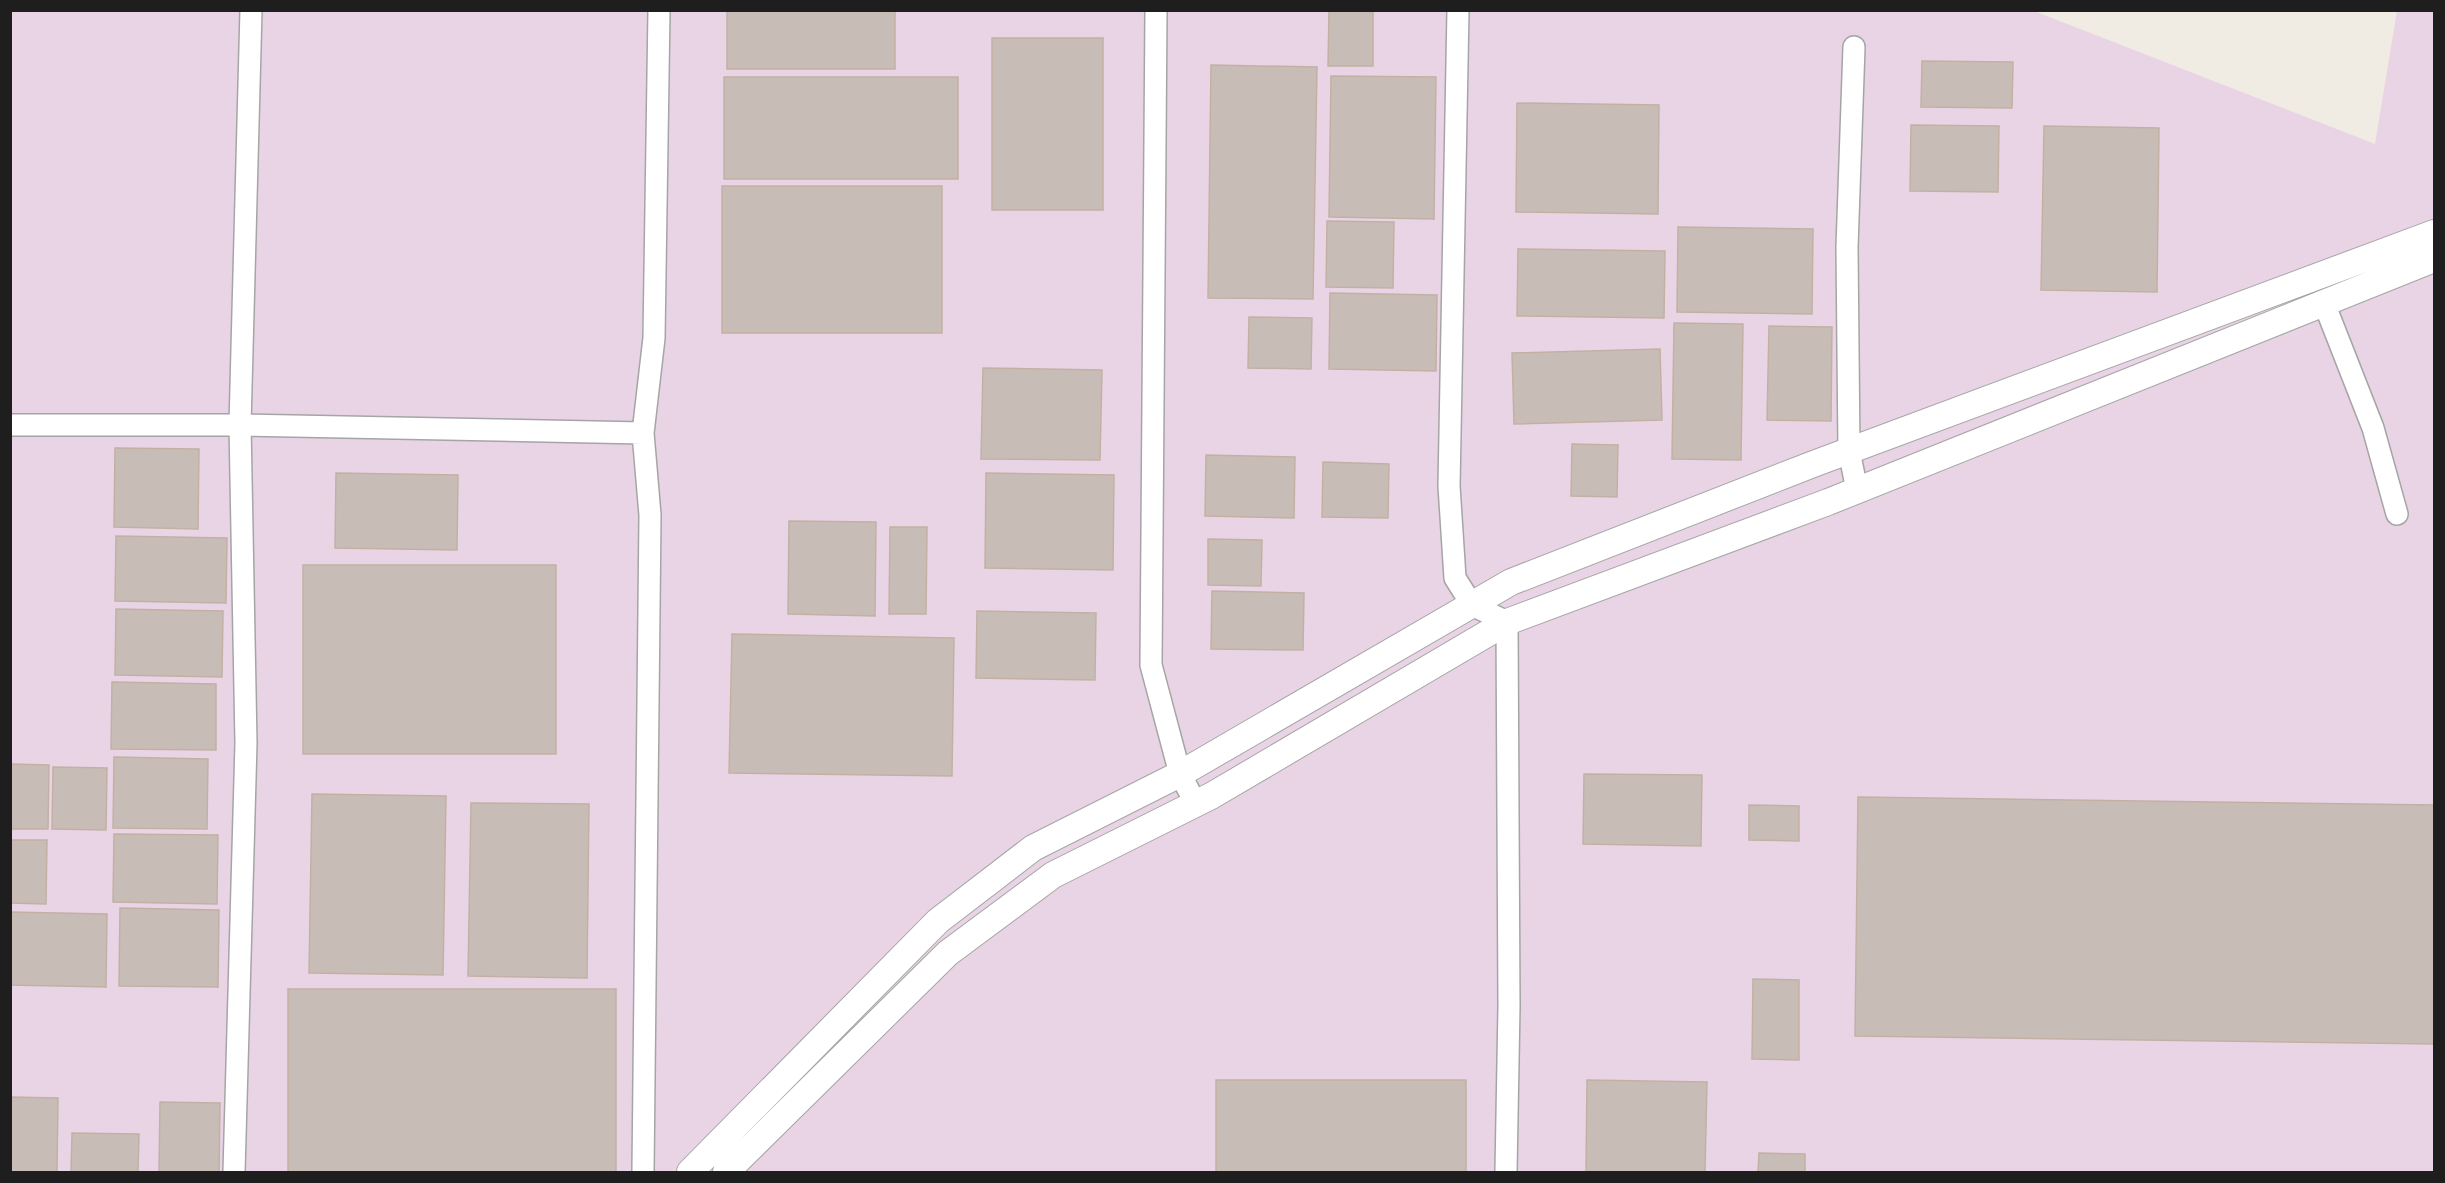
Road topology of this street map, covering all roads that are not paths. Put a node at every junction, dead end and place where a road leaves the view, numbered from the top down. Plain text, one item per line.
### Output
1 (251, 10) edge
2 (659, 10) edge
3 (1156, 10) edge
4 (1458, 10) edge
5 (1854, 47) dead end
6 (2434, 233) edge
7 (2434, 259) edge
8 (2324, 303) junction
9 (10, 425) edge
10 (240, 425) junction
11 (643, 434) junction
12 (1849, 451) junction
13 (1857, 490) junction
14 (2397, 513) dead end
15 (1472, 604) junction
16 (1507, 622) junction
17 (1180, 774) junction
18 (1196, 804) junction
19 (234, 1173) edge
20 (644, 1173) edge
21 (690, 1173) edge
22 (726, 1173) edge
23 (1506, 1173) edge

1 - 10 street
2 - 11 street
3 - 17 street
4 - 15 street
5 - 12 street
6 - 12 street
7 - 8 street
8 - 13 street
8 - 14 street
9 - 10 street
10 - 11 street
10 - 19 street
11 - 20 street
12 - 13 street
12 - 15 street
13 - 16 street
15 - 16 street
15 - 17 street
16 - 18 street
16 - 23 street
17 - 18 street
17 - 21 street
18 - 22 street

